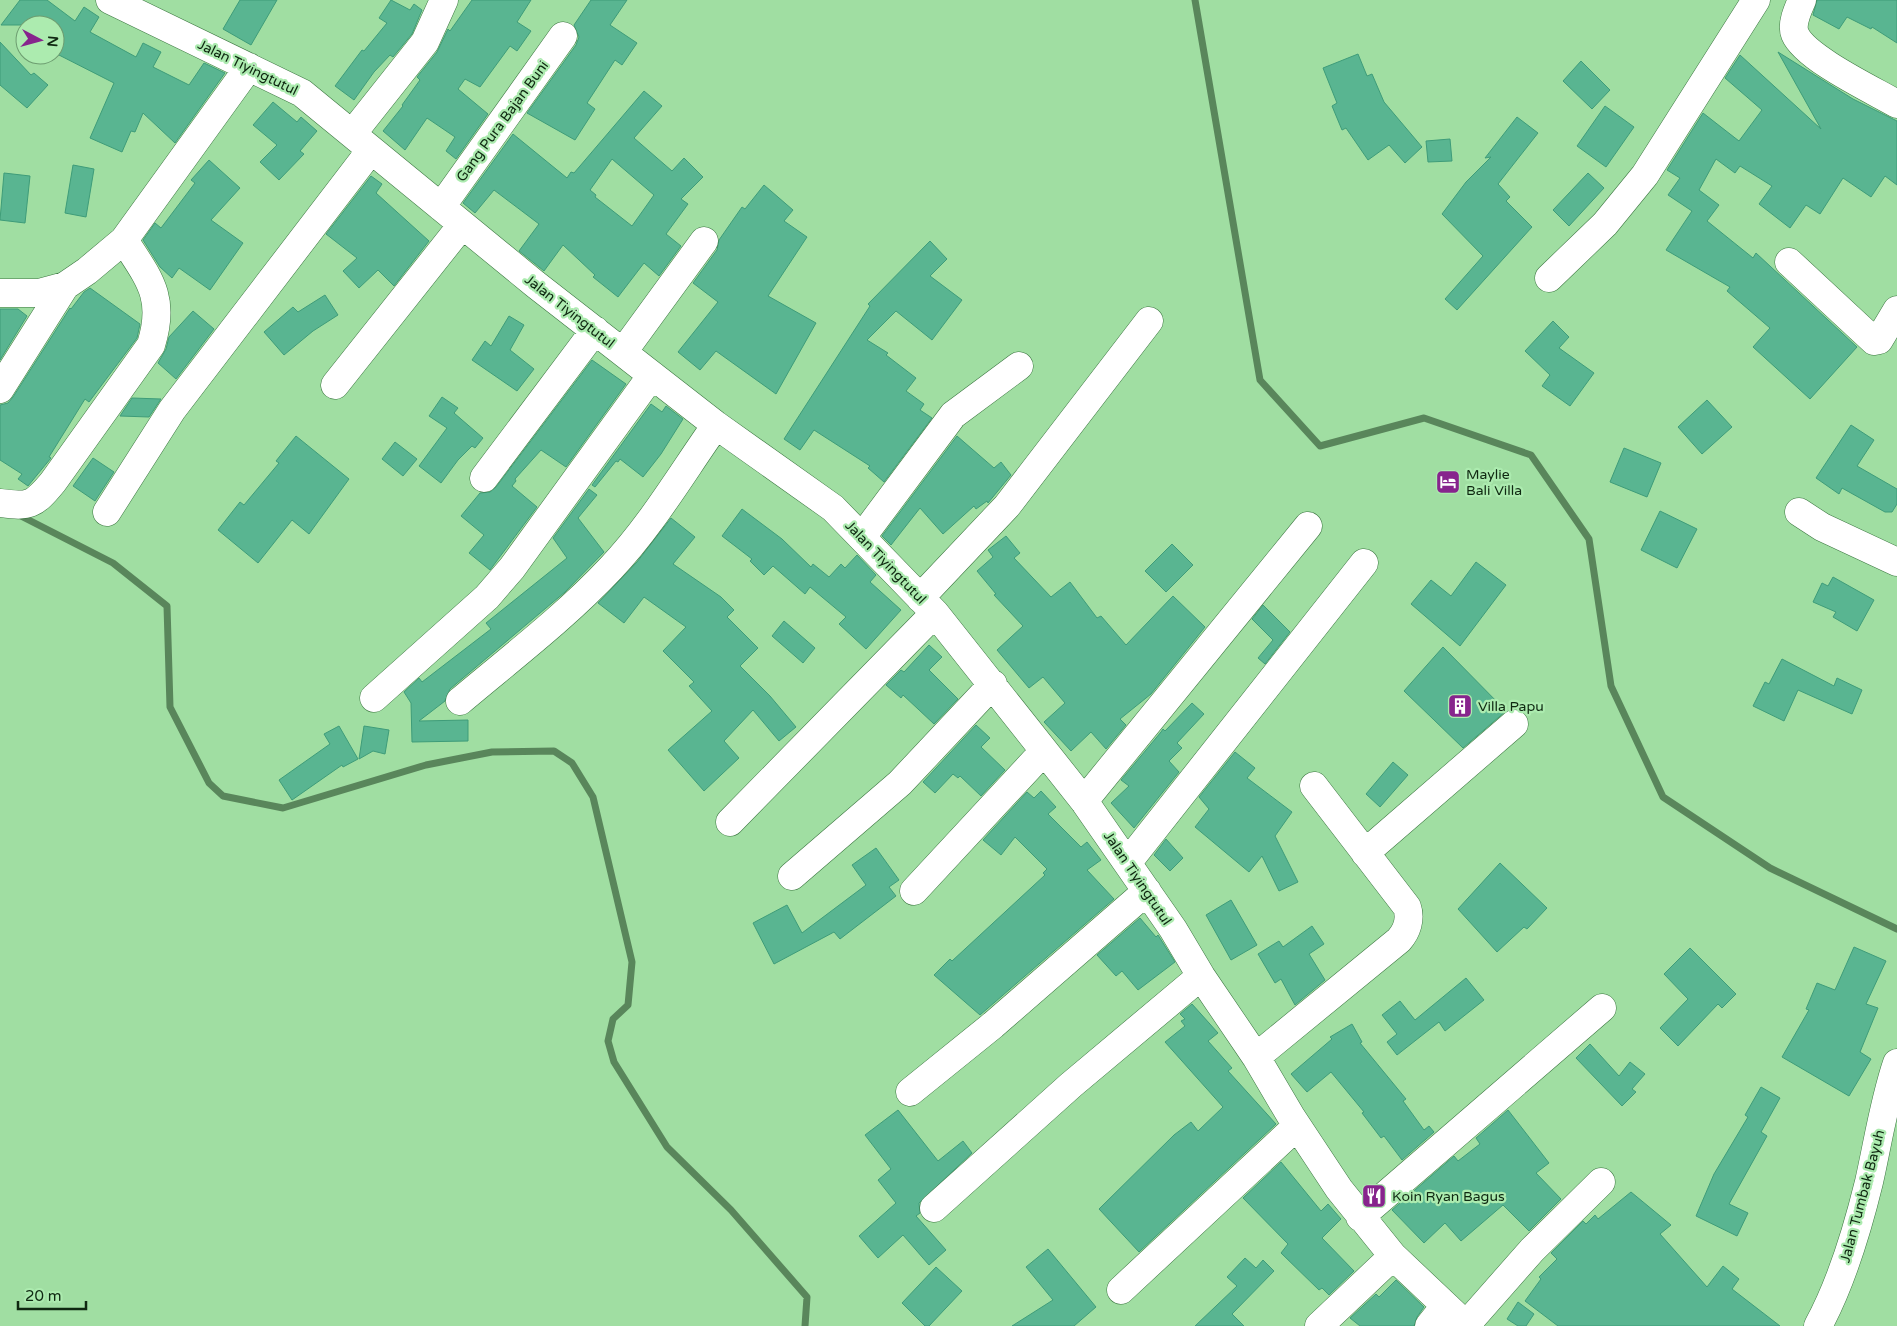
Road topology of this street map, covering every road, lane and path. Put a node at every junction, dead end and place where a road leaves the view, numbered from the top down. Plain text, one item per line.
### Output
1 (110, 0) edge
2 (444, 0) edge
3 (1756, 0) edge
4 (1802, 0) edge
5 (563, 36) dead end
6 (249, 67) junction
7 (1897, 104) edge
8 (361, 142) junction
9 (440, 207) junction
10 (462, 224) junction
11 (124, 240) junction
12 (704, 242) dead end
13 (1789, 262) dead end
14 (1549, 278) dead end
15 (65, 286) junction
16 (0, 293) edge
17 (1897, 310) edge
18 (1149, 321) dead end
19 (595, 330) junction
20 (623, 352) junction
21 (1019, 366) dead end
22 (652, 375) junction
23 (335, 385) dead end
24 (0, 390) edge
25 (716, 425) junction
26 (484, 478) dead end
27 (0, 503) edge
28 (107, 512) dead end
29 (1799, 512) dead end
30 (1308, 526) dead end
31 (862, 538) junction
32 (1896, 560) edge
33 (1364, 563) dead end
34 (928, 606) junction
35 (992, 684) junction
36 (374, 698) dead end
37 (460, 702) dead end
38 (1514, 724) dead end
39 (1044, 751) junction
40 (1314, 786) dead end
41 (1084, 801) junction
42 (730, 822) dead end
43 (1365, 853) junction
44 (1128, 862) junction
45 (792, 876) dead end
46 (1147, 890) junction
47 (914, 891) dead end
48 (1201, 976) junction
49 (1602, 1008) dead end
50 (1256, 1057) junction
51 (1897, 1063) edge
52 (910, 1092) dead end
53 (1297, 1126) junction
54 (1601, 1182) dead end
55 (934, 1208) dead end
56 (1360, 1217) junction
57 (1397, 1261) junction
58 (1121, 1290) dead end
59 (1437, 1316) edge
60 (1466, 1325) edge
61 (1320, 1326) edge
62 (1346, 1326) edge
63 (1818, 1326) edge

1 - 6 street, Jalan Tiyingtutul
2 - 8 street
3 - 14 street
4 - 7 street
5 - 9 street, Gang Pura Bajan Buni
6 - 8 street, Jalan Tiyingtutul
6 - 11 street
8 - 9 street, Jalan Tiyingtutul
8 - 28 street
9 - 10 street, Jalan Tiyingtutul
10 - 19 street, Jalan Tiyingtutul
10 - 23 street
11 - 15 street
11 - 27 street
12 - 20 street
13 - 17 street
15 - 16 street
15 - 24 street
18 - 34 street
19 - 20 street, Jalan Tiyingtutul
19 - 26 street
20 - 22 street, Jalan Tiyingtutul
21 - 31 street
22 - 25 street, Jalan Tiyingtutul
22 - 36 street
25 - 31 street, Jalan Tiyingtutul
25 - 37 street
29 - 32 street
30 - 41 street
31 - 34 street, Jalan Tiyingtutul
33 - 44 street
34 - 35 street, Jalan Tiyingtutul
34 - 42 street
35 - 39 street, Jalan Tiyingtutul
35 - 45 street
38 - 43 street
39 - 41 street, Jalan Tiyingtutul
39 - 47 street
40 - 43 street
41 - 44 street, Jalan Tiyingtutul
43 - 50 street
44 - 46 street, Jalan Tiyingtutul
46 - 48 street, Jalan Tiyingtutul
46 - 52 street
48 - 50 street, Jalan Tiyingtutul
48 - 55 street
49 - 56 street
50 - 53 street, Jalan Tiyingtutul
51 - 63 street, Jalan Tumbak Bayuh
53 - 56 street, Jalan Tiyingtutul
53 - 58 street
54 - 60 street
56 - 57 street, Jalan Tiyingtutul
57 - 59 street, Jalan Tiyingtutul
57 - 61 street
57 - 62 street
59 - 60 street, Jalan Tiyingtutul

